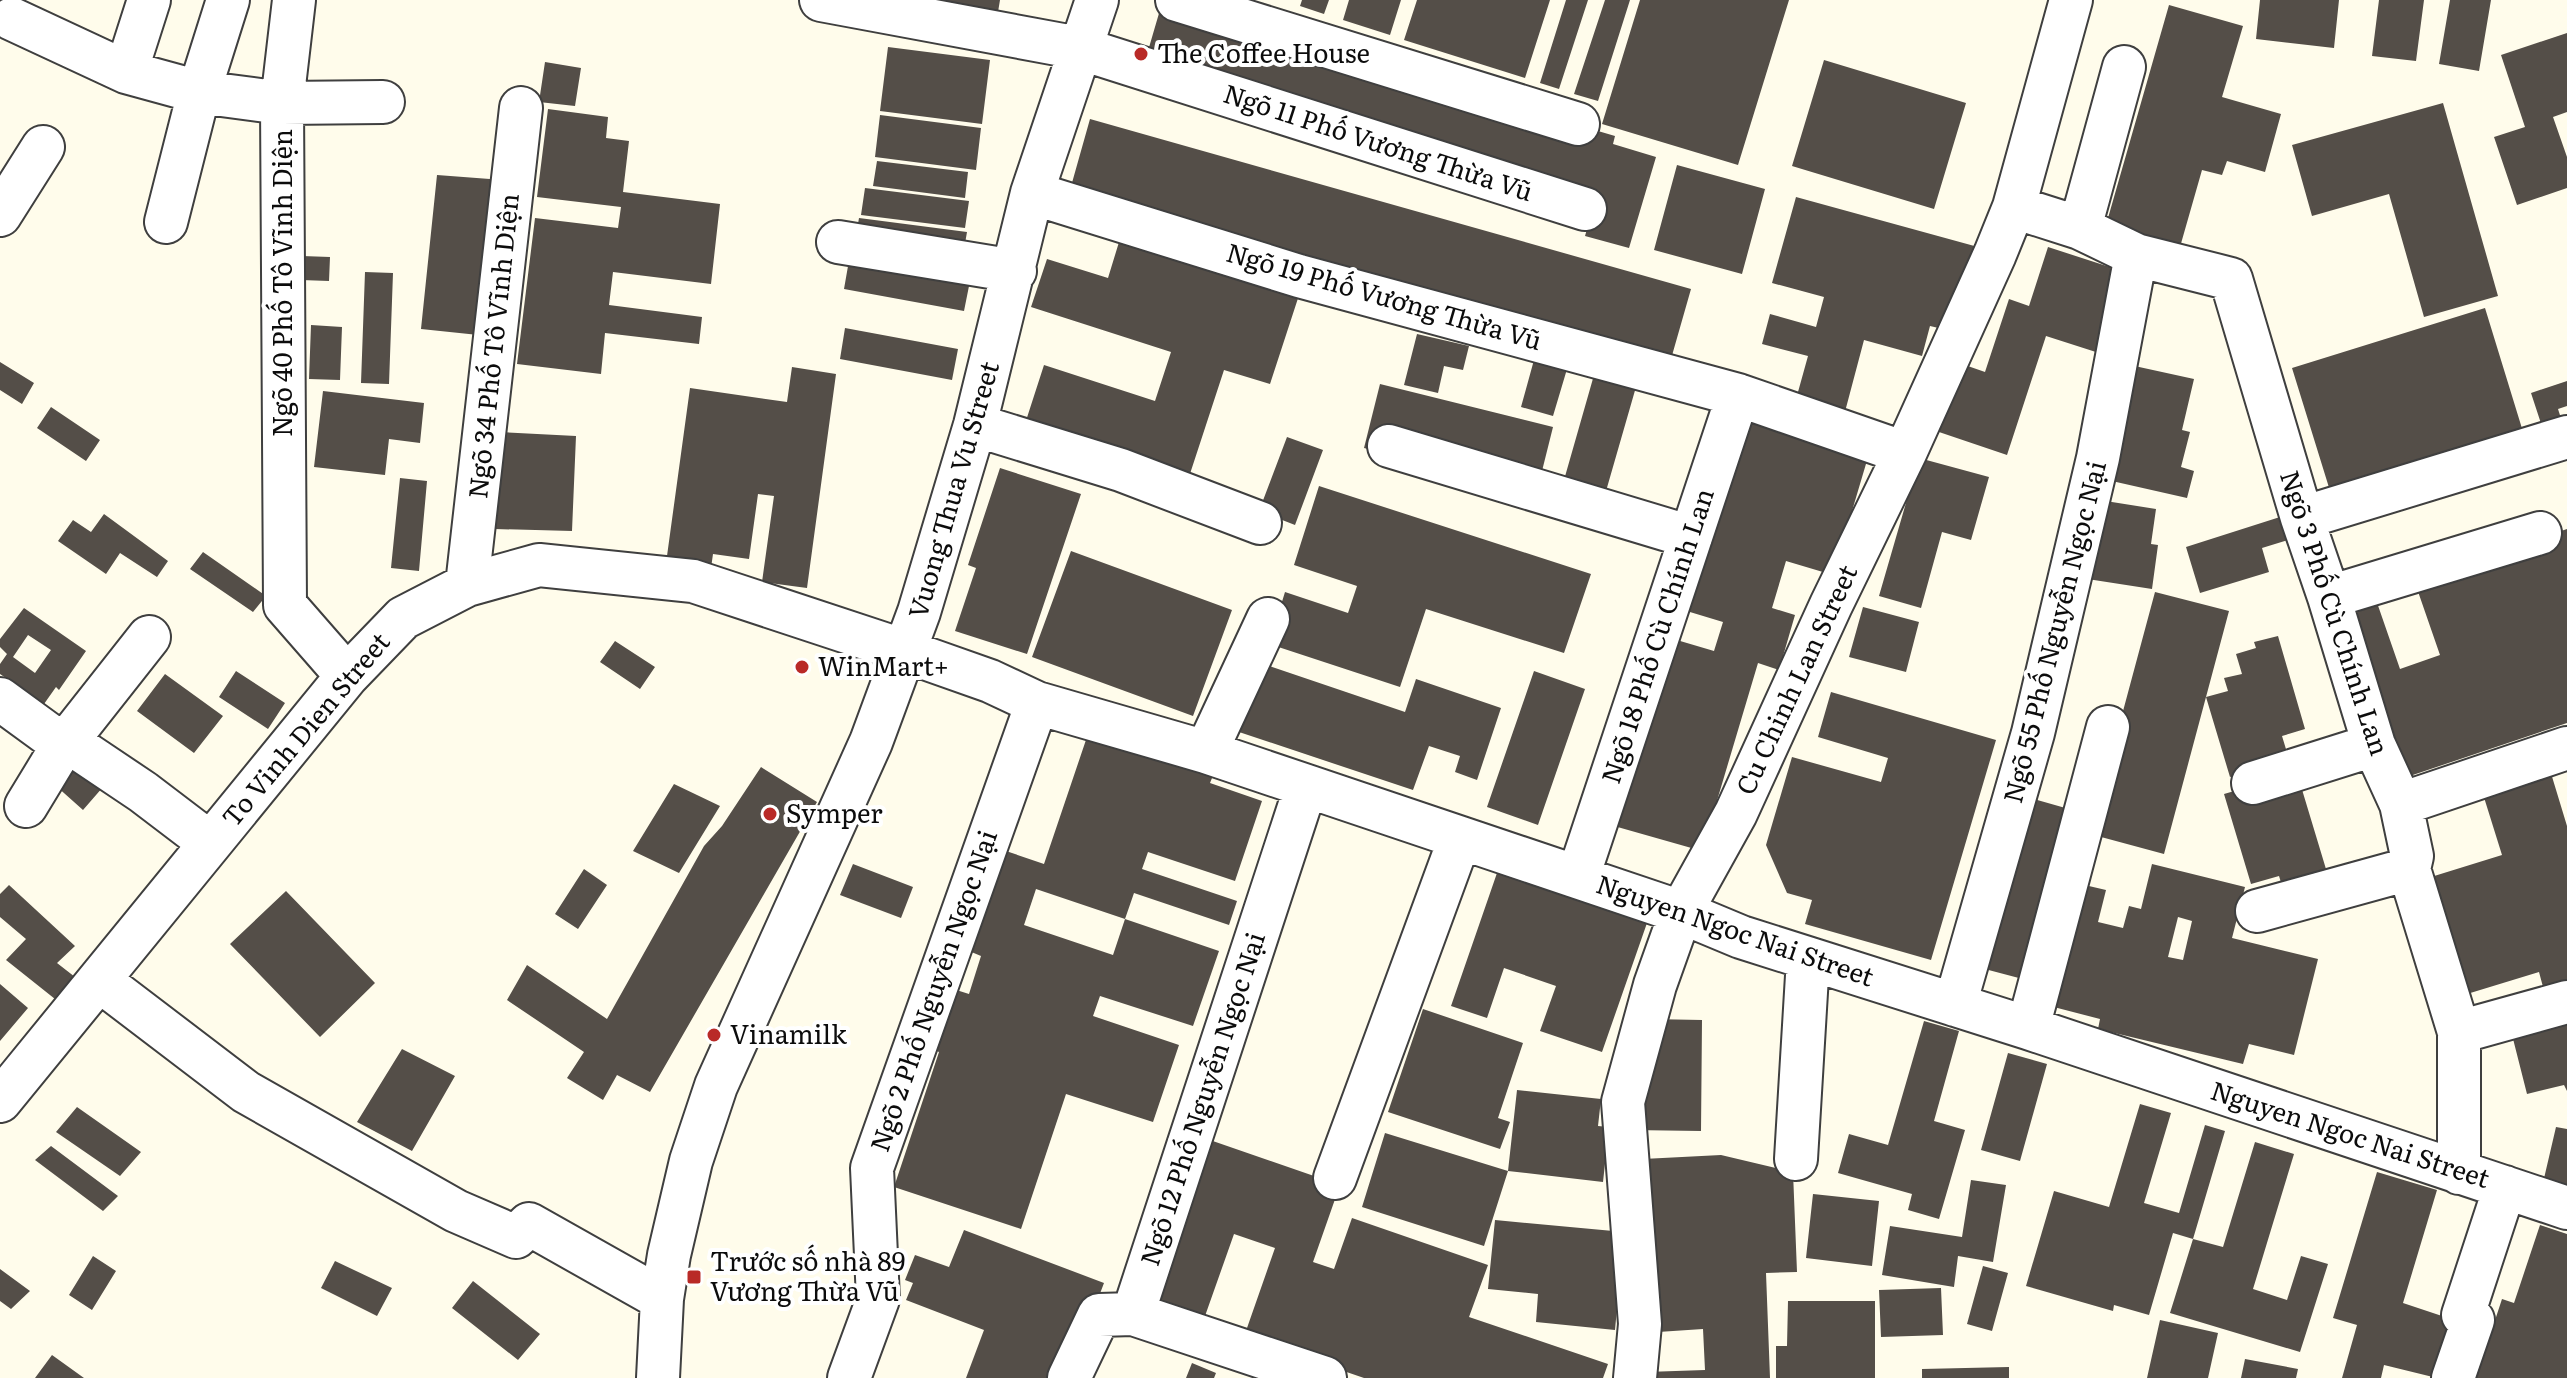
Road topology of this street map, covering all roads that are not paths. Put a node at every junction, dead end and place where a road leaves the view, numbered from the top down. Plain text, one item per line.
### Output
1 (149, 0) edge
2 (228, 0) edge
3 (294, 0) edge
4 (821, 0) edge
5 (1097, 0) edge
6 (1177, 0) edge
7 (2071, 0) edge
8 (12, 14) edge
9 (1079, 48) junction
10 (2124, 67) dead end
11 (126, 72) junction
12 (199, 92) junction
13 (383, 102) dead end
14 (282, 103) junction
15 (521, 108) dead end
16 (1578, 124) dead end
17 (43, 147) dead end
18 (1032, 193) junction
19 (2014, 207) junction
20 (1585, 209) dead end
21 (0, 215) edge
22 (166, 222) dead end
23 (2080, 228) junction
24 (838, 242) dead end
25 (2136, 255) junction
26 (1015, 271) junction
27 (1738, 395) junction
28 (975, 425) junction
29 (2567, 437) edge
30 (1389, 446) dead end
31 (1905, 453) junction
32 (2302, 518) junction
33 (1260, 523) dead end
34 (2540, 533) dead end
35 (1691, 537) junction
36 (467, 585) junction
37 (2329, 597) junction
38 (1268, 619) dead end
39 (149, 637) dead end
40 (905, 651) junction
41 (347, 676) junction
42 (0, 699) edge
43 (1037, 703) junction
44 (2108, 727) dead end
45 (65, 743) junction
46 (2374, 745) junction
47 (2567, 748) edge
48 (1206, 752) junction
49 (2253, 783) dead end
50 (1306, 786) junction
51 (2401, 804) junction
52 (26, 806) dead end
53 (1460, 838) junction
54 (210, 843) junction
55 (2409, 869) junction
56 (1578, 877) junction
57 (2257, 911) dead end
58 (1681, 912) junction
59 (1808, 959) junction
60 (99, 980) junction
61 (2567, 1002) edge
62 (1955, 1005) junction
63 (2028, 1028) junction
64 (2459, 1032) junction
65 (0, 1101) edge
66 (1796, 1159) dead end
67 (2459, 1173) junction
68 (1335, 1178) dead end
69 (2505, 1187) junction
70 (2567, 1208) edge
71 (662, 1299) junction
72 (1133, 1314) junction
73 (658, 1378) edge
74 (849, 1378) edge
75 (1069, 1378) edge
76 (1325, 1378) edge
77 (1635, 1378) edge
78 (2453, 1378) edge

1 - 11 street
2 - 12 street
3 - 14 street
4 - 9 street, Ngõ 11 Phố Vương Thừa Vũ
5 - 9 street, Vuong Thua Vu Street
6 - 16 street
7 - 19 street, Cu Chinh Lan Street
8 - 11 street, Ngõ 40 Phố Tô Vĩnh Diện
9 - 18 street, Vuong Thua Vu Street
9 - 20 street, Ngõ 11 Phố Vương Thừa Vũ
10 - 23 street
11 - 12 street, Ngõ 40 Phố Tô Vĩnh Diện
12 - 14 street, Ngõ 40 Phố Tô Vĩnh Diện
12 - 22 street
13 - 14 street
14 - 41 street, Ngõ 40 Phố Tô Vĩnh Diện
15 - 36 street, Ngõ 34 Phố Tô Vĩnh Diện
17 - 21 street
18 - 26 street, Vuong Thua Vu Street
18 - 27 street, Ngõ 19 Phố Vương Thừa Vũ
19 - 23 street, Ngõ 3 Phố Cù Chính Lan
19 - 31 street, Cu Chinh Lan Street
23 - 25 street, Ngõ 3 Phố Cù Chính Lan
24 - 26 street
25 - 32 street, Ngõ 3 Phố Cù Chính Lan
25 - 62 street, Ngõ 55 Phố Nguyễn Ngọc Nại
26 - 28 street, Vuong Thua Vu Street
27 - 31 street, Ngõ 19 Phố Vương Thừa Vũ
27 - 35 street, Ngõ 18 Phố Cù Chính Lan
28 - 33 street
28 - 40 street, Vuong Thua Vu Street
29 - 32 street
30 - 35 street
31 - 58 street, Cu Chinh Lan Street
32 - 37 street, Ngõ 3 Phố Cù Chính Lan
34 - 37 street
35 - 56 street, Ngõ 18 Phố Cù Chính Lan
36 - 40 street, To Vinh Dien Street
36 - 41 street, To Vinh Dien Street
37 - 46 street, Ngõ 3 Phố Cù Chính Lan
38 - 48 street
39 - 45 street
40 - 43 street, Nguyen Ngoc Nai Street
40 - 71 street, Vuong Thua Vu Street
41 - 54 street, To Vinh Dien Street
42 - 45 street
43 - 48 street, Nguyen Ngoc Nai Street
43 - 74 street, Ngõ 2 Phố Nguyễn Ngọc Nại
44 - 63 street
45 - 52 street
45 - 54 street
46 - 49 street
46 - 51 street, Ngõ 3 Phố Cù Chính Lan
47 - 51 street
48 - 50 street, Nguyen Ngoc Nai Street
50 - 53 street, Nguyen Ngoc Nai Street
50 - 72 street, Ngõ 12 Phố Nguyễn Ngọc Nại
51 - 55 street, Ngõ 3 Phố Cù Chính Lan
53 - 56 street, Nguyen Ngoc Nai Street
53 - 68 street
54 - 60 street, To Vinh Dien Street
55 - 57 street
55 - 64 street, Ngõ 3 Phố Cù Chính Lan
56 - 58 street, Nguyen Ngoc Nai Street
58 - 59 street, Nguyen Ngoc Nai Street
58 - 77 street, Cu Chinh Lan Street
59 - 62 street, Nguyen Ngoc Nai Street
59 - 66 street
60 - 65 street, To Vinh Dien Street
60 - 71 street
61 - 64 street
62 - 63 street, Nguyen Ngoc Nai Street
63 - 67 street, Nguyen Ngoc Nai Street
64 - 67 street, Ngõ 3 Phố Cù Chính Lan
67 - 69 street, Nguyen Ngoc Nai Street
69 - 70 street, Nguyen Ngoc Nai Street
69 - 78 street
71 - 73 street, Vuong Thua Vu Street
72 - 75 street
72 - 76 street

